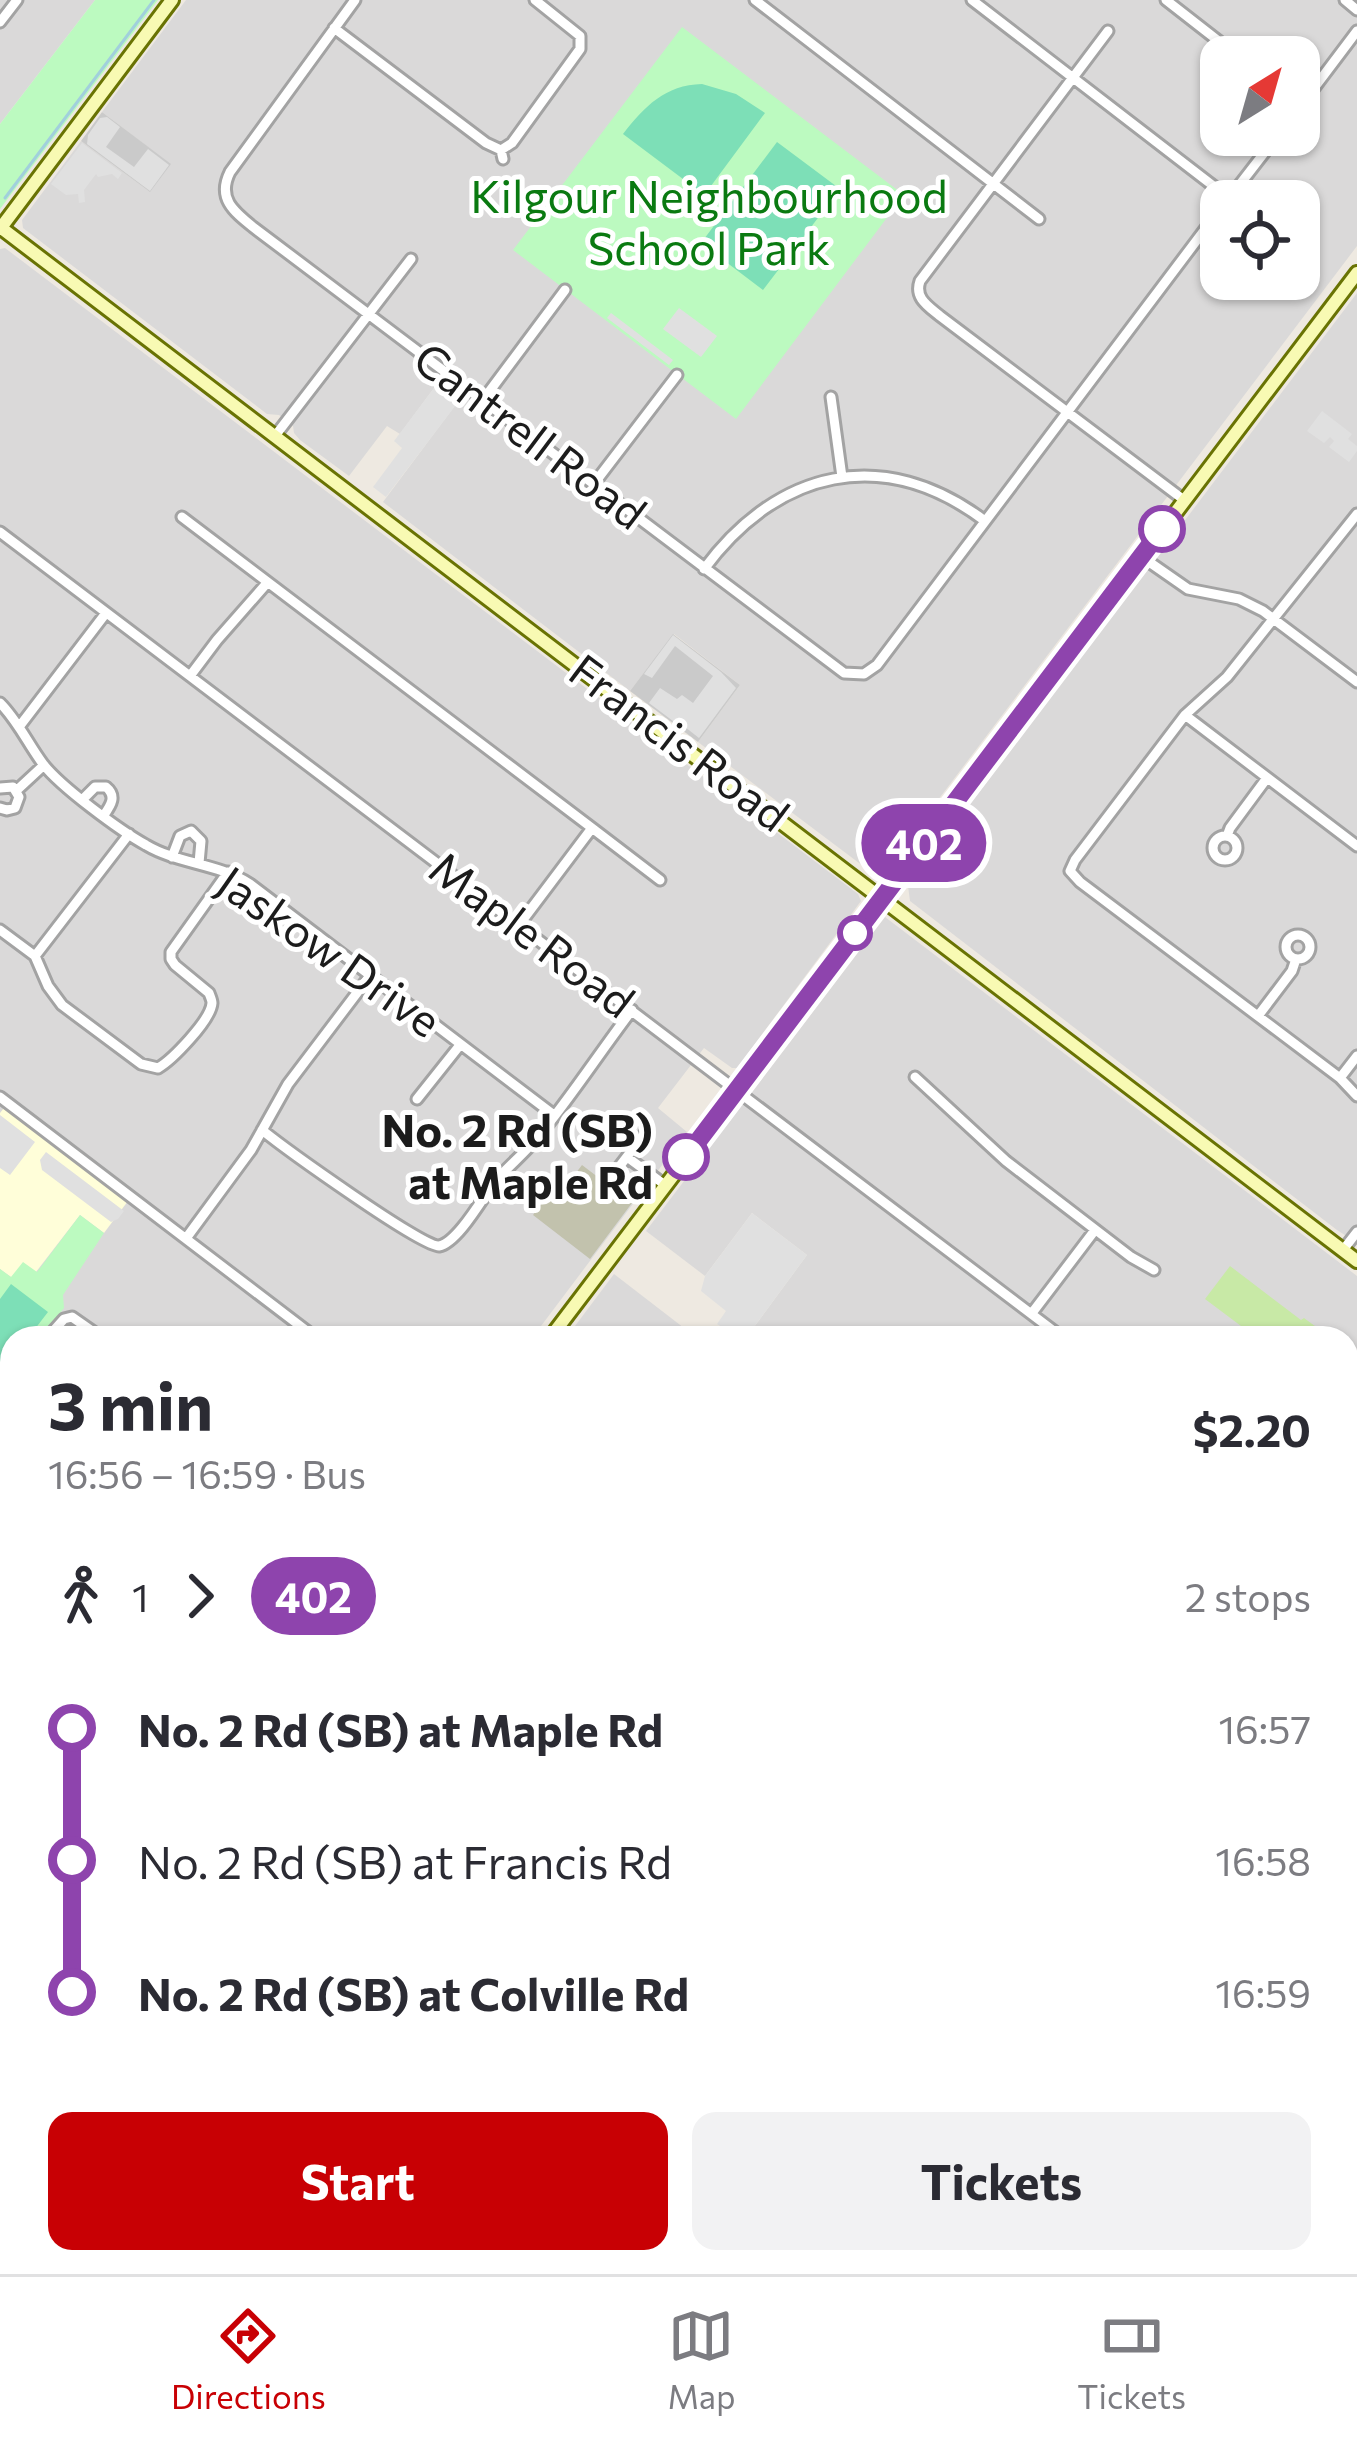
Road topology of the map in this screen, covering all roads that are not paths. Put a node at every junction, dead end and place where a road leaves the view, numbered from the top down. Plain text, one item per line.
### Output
1 (16, 0) edge
2 (172, 0) edge
3 (355, 0) edge
4 (535, 0) edge
5 (755, 0) edge
6 (972, 0) edge
7 (1166, 0) edge
8 (1345, 0) edge
9 (1357, 10) edge
10 (0, 22) edge
11 (334, 28) junction
12 (1108, 31) dead end
13 (1357, 31) edge
14 (1212, 36) edge
15 (1072, 79) junction
16 (1320, 80) edge
17 (1262, 156) edge
18 (1203, 180) edge
19 (1243, 180) edge
20 (994, 182) junction
21 (1040, 218) dead end
22 (0, 228) edge
23 (1200, 236) edge
24 (411, 259) dead end
25 (1357, 273) edge
26 (565, 290) dead end
27 (369, 314) junction
28 (677, 375) dead end
29 (832, 398) dead end
30 (483, 400) junction
31 (1067, 412) junction
32 (275, 436) junction
33 (842, 477) junction
34 (593, 485) junction
35 (1184, 500) junction
36 (1357, 514) edge
37 (182, 517) dead end
38 (985, 521) junction
39 (0, 532) edge
40 (1142, 557) junction
41 (704, 569) junction
42 (267, 583) junction
43 (106, 613) junction
44 (1274, 619) junction
45 (190, 676) junction
46 (1357, 682) edge
47 (0, 703) edge
48 (1185, 715) junction
49 (20, 727) junction
50 (44, 765) junction
51 (1268, 778) junction
52 (0, 788) edge
53 (17, 790) junction
54 (83, 799) junction
55 (0, 808) edge
56 (104, 815) junction
57 (592, 829) junction
58 (129, 834) junction
59 (1227, 836) dead end
60 (1357, 846) edge
61 (172, 857) junction
62 (199, 862) junction
63 (228, 872) junction
64 (660, 880) dead end
65 (882, 898) junction
66 (519, 925) junction
67 (0, 930) edge
68 (35, 956) junction
69 (1296, 959) dead end
70 (369, 977) junction
71 (632, 1010) junction
72 (1258, 1016) junction
73 (460, 1045) junction
74 (1357, 1056) edge
75 (915, 1077) dead end
76 (1340, 1078) junction
77 (737, 1089) junction
78 (1357, 1096) edge
79 (0, 1097) edge
80 (417, 1100) dead end
81 (554, 1115) junction
82 (262, 1130) junction
83 (646, 1132) dead end
84 (627, 1156) junction
85 (609, 1180) dead end
86 (665, 1185) junction
87 (1095, 1230) junction
88 (1357, 1232) edge
89 (187, 1237) junction
90 (1343, 1250) junction
91 (1357, 1261) edge
92 (1154, 1270) dead end
93 (1032, 1313) junction
94 (57, 1326) edge
95 (84, 1326) edge
96 (301, 1326) edge
97 (559, 1326) edge
98 (1048, 1326) edge

1 - 10 street
2 - 22 street
3 - 11 street
4 - 11 street
5 - 20 street
6 - 15 street
7 - 14 street
8 - 9 street
11 - 27 street, Cantrell Road
12 - 15 street
13 - 16 street
15 - 18 street
15 - 20 street
17 - 19 street
20 - 21 street
20 - 31 street
22 - 32 street, Francis Road
23 - 31 street
24 - 27 street
25 - 35 street
26 - 30 street
27 - 30 street, Cantrell Road
27 - 32 street
28 - 34 street
29 - 33 street
30 - 34 street, Cantrell Road
31 - 35 street
31 - 38 street
32 - 65 street, Francis Road
33 - 38 street
33 - 41 street
34 - 41 street, Cantrell Road
35 - 40 street
36 - 44 street
37 - 42 street
38 - 41 street, Cantrell Road
39 - 43 street, Maple Road
40 - 44 street
40 - 65 street
42 - 45 street
42 - 57 street
43 - 45 street, Maple Road
43 - 49 street
44 - 46 street
44 - 48 street
45 - 66 street, Maple Road
47 - 49 street, Jaskow Drive
48 - 51 street
48 - 72 street
49 - 50 street, Jaskow Drive
50 - 53 street
50 - 54 street, Jaskow Drive
51 - 59 street
51 - 60 street
52 - 53 street
53 - 55 street
54 - 56 street, Jaskow Drive
54 - 56 street
56 - 58 street, Jaskow Drive
57 - 64 street
57 - 66 street
58 - 61 street, Jaskow Drive
58 - 68 street
61 - 62 street, Jaskow Drive
61 - 62 street
62 - 63 street, Jaskow Drive
63 - 68 street
63 - 70 street, Jaskow Drive
65 - 77 street
65 - 90 street, Francis Road
66 - 71 street, Maple Road
67 - 68 street
69 - 72 street
70 - 73 street, Jaskow Drive
70 - 82 street
71 - 77 street, Maple Road
71 - 81 street
72 - 76 street
73 - 80 street
73 - 81 street, Jaskow Drive
74 - 76 street
75 - 87 street
76 - 78 street
77 - 86 street
77 - 93 street, Maple Road
79 - 89 street
81 - 82 street
82 - 89 street
83 - 84 street
84 - 85 street
84 - 86 street
86 - 97 street
87 - 92 street
87 - 93 street
88 - 90 street
89 - 96 street
90 - 91 street, Francis Road
93 - 98 street, Maple Road
94 - 95 street

